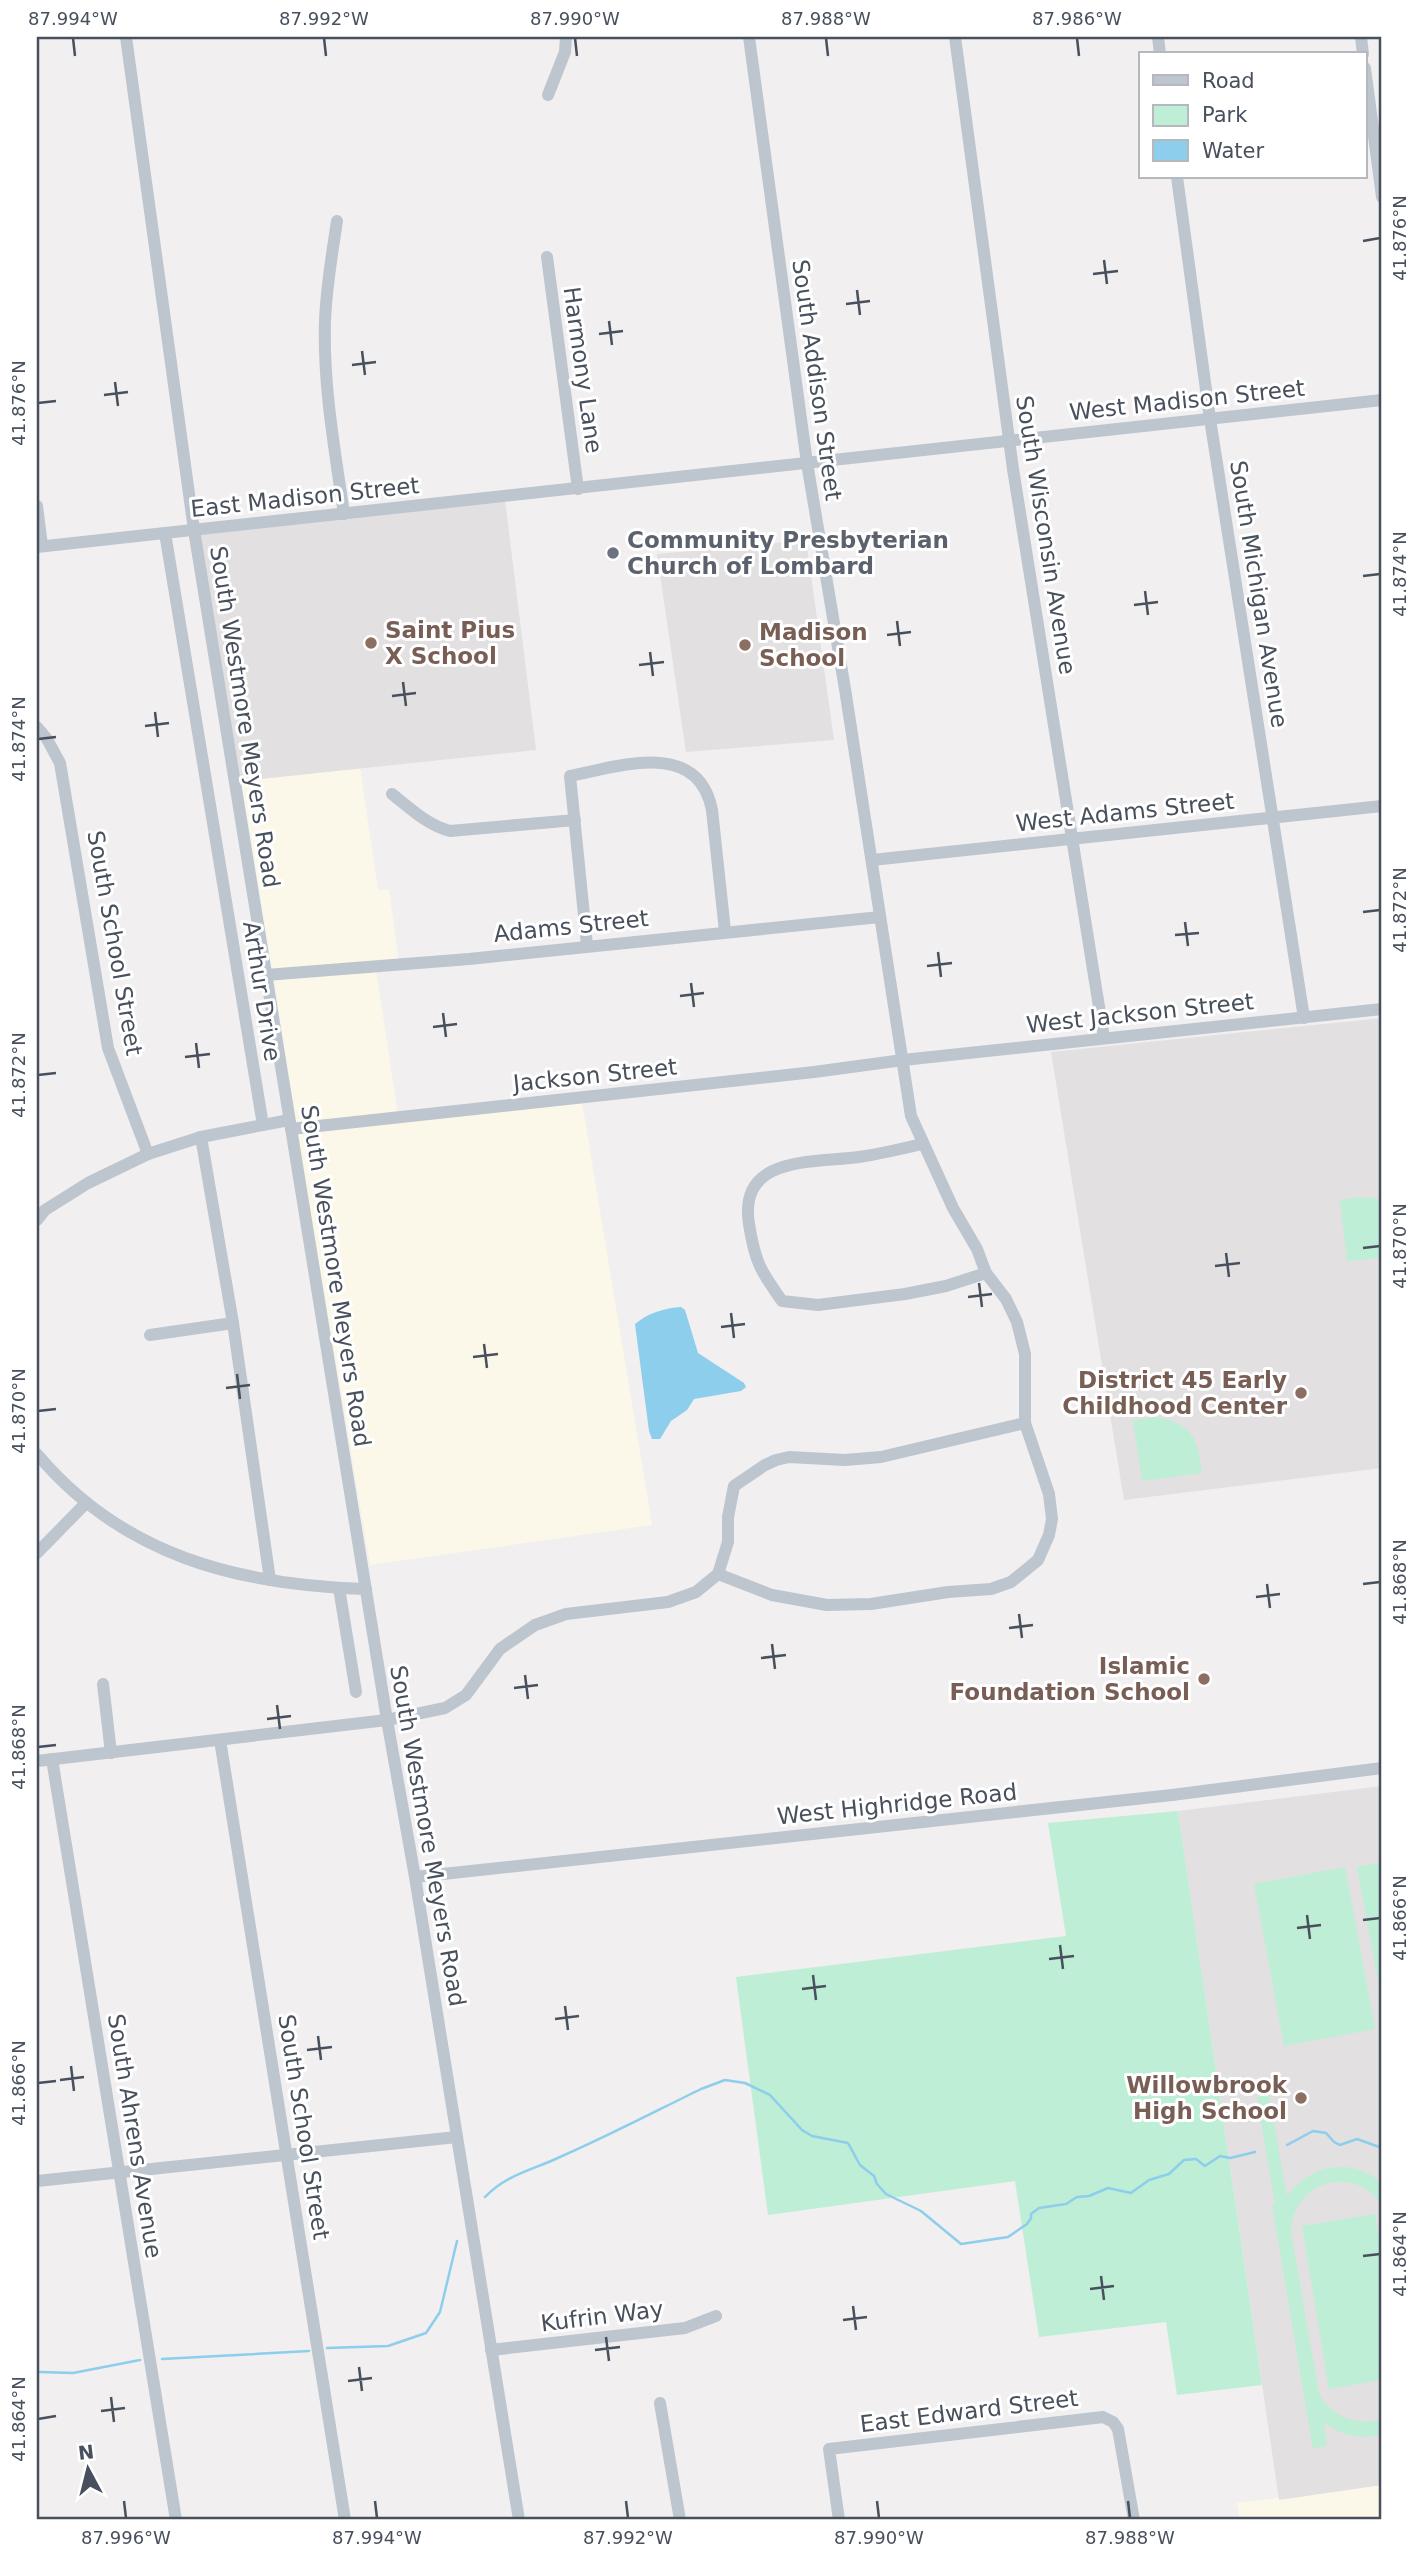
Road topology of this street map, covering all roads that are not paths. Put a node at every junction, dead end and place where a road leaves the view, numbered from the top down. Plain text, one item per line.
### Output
1 (126, 37) edge
2 (566, 37) edge
3 (749, 37) edge
4 (955, 37) edge
5 (1366, 76) edge
6 (548, 96) dead end
7 (1177, 178) edge
8 (1382, 197) edge
9 (337, 221) dead end
10 (547, 257) dead end
11 (1382, 400) edge
12 (1210, 419) junction
13 (1010, 440) junction
14 (807, 463) junction
15 (578, 489) junction
16 (37, 506) edge
17 (344, 514) junction
18 (194, 530) junction
19 (165, 533) junction
20 (39, 546) edge
21 (37, 727) edge
22 (392, 794) dead end
23 (1382, 806) edge
24 (1272, 818) junction
25 (575, 820) junction
26 (1073, 839) junction
27 (872, 860) junction
28 (880, 916) junction
29 (725, 931) junction
30 (587, 945) junction
31 (266, 975) junction
32 (1382, 1009) edge
33 (1304, 1018) junction
34 (1104, 1038) junction
35 (903, 1060) junction
36 (263, 1125) junction
37 (290, 1125) junction
38 (201, 1137) junction
39 (922, 1144) junction
40 (148, 1154) junction
41 (39, 1210) edge
42 (986, 1273) junction
43 (233, 1323) junction
44 (150, 1335) dead end
45 (1025, 1423) junction
46 (37, 1454) edge
47 (86, 1503) junction
48 (37, 1553) edge
49 (718, 1574) junction
50 (270, 1580) junction
51 (340, 1588) junction
52 (366, 1589) junction
53 (103, 1684) dead end
54 (356, 1692) dead end
55 (387, 1720) junction
56 (220, 1740) junction
57 (111, 1753) junction
58 (52, 1759) junction
59 (37, 1761) edge
60 (1382, 1768) edge
61 (415, 1877) junction
62 (457, 2137) junction
63 (287, 2154) junction
64 (120, 2172) junction
65 (37, 2182) edge
66 (716, 2316) dead end
67 (491, 2350) junction
68 (660, 2403) dead end
69 (176, 2520) edge
70 (345, 2520) edge
71 (519, 2520) edge
72 (680, 2520) edge
73 (839, 2520) edge
74 (1134, 2520) edge

1 - 18 street, South Westmore Meyers Road
2 - 6 street
3 - 14 street, South Addison Street
4 - 13 street, South Wisconsin Avenue
5 - 8 street
7 - 12 street, South Michigan Avenue
9 - 17 street
10 - 15 street, Harmony Lane
11 - 12 street, West Madison Street
12 - 13 street, West Madison Street
12 - 24 street, South Michigan Avenue
13 - 14 street, West Madison Street
13 - 26 street, South Wisconsin Avenue
14 - 15 street, West Madison Street
14 - 27 street, South Addison Street
15 - 17 street, East Madison Street
16 - 20 street
17 - 18 street, East Madison Street
18 - 19 street, East Madison Street
18 - 31 street, South Westmore Meyers Road
19 - 20 street, East Madison Street
19 - 36 street, Arthur Drive
21 - 40 street, South School Street
22 - 25 street
23 - 24 street, West Adams Street
24 - 26 street, West Adams Street
24 - 33 street, South Michigan Avenue
25 - 29 street
25 - 30 street
26 - 27 street, West Adams Street
26 - 34 street, South Wisconsin Avenue
27 - 28 street, South Addison Street
28 - 29 street, Adams Street
28 - 35 street, South Addison Street
29 - 30 street, Adams Street
30 - 31 street, Adams Street
31 - 37 street, South Westmore Meyers Road
32 - 33 street, West Jackson Street
33 - 34 street, West Jackson Street
34 - 35 street, West Jackson Street
35 - 37 street, Jackson Street
35 - 39 street, South Addison Street
36 - 37 street, Jackson Street
36 - 38 street, Jackson Street
37 - 52 street, South Westmore Meyers Road
38 - 40 street, Jackson Street
38 - 43 street
39 - 42 street, South Addison Street
39 - 42 street
40 - 41 street, Jackson Street
42 - 45 street, South Addison Street
43 - 44 street
43 - 50 street
45 - 49 street
45 - 49 street, South Addison Street
46 - 47 street
47 - 48 street
47 - 50 street
49 - 55 street
50 - 51 street
51 - 52 street
51 - 54 street
52 - 55 street, South Westmore Meyers Road
53 - 57 street
55 - 56 street
55 - 61 street, South Westmore Meyers Road
56 - 57 street
56 - 63 street, South School Street
57 - 58 street
58 - 59 street
58 - 64 street, South Ahrens Avenue
60 - 61 street, West Highridge Road
61 - 62 street, South Westmore Meyers Road
62 - 63 street
62 - 67 street, South Westmore Meyers Road
63 - 64 street
63 - 70 street, South School Street
64 - 65 street
64 - 69 street, South Ahrens Avenue
66 - 67 street, Kufrin Way
67 - 71 street, South Westmore Meyers Road
68 - 72 street
73 - 74 street, East Edward Street

